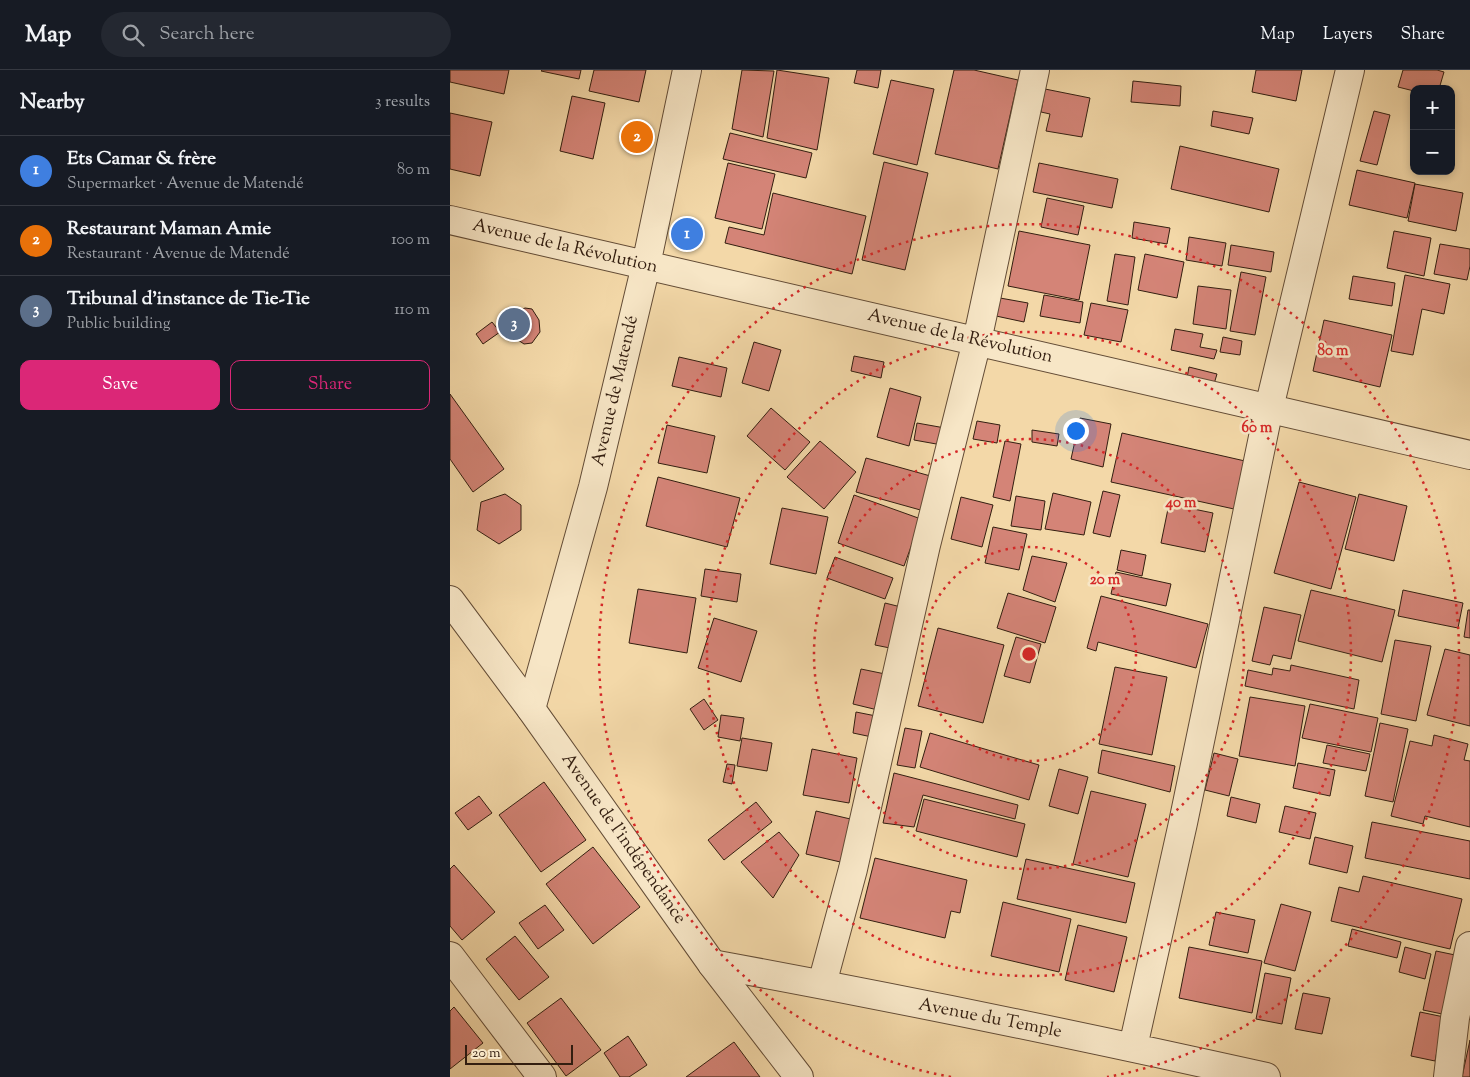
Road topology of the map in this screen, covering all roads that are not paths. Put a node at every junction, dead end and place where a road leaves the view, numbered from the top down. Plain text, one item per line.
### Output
1 (687, 70) edge
2 (1035, 70) edge
3 (1350, 70) edge
4 (450, 220) edge
5 (646, 265) junction
6 (977, 341) junction
7 (1269, 408) junction
8 (1470, 454) edge
9 (450, 600) edge
10 (530, 709) junction
11 (1470, 946) edge
12 (450, 956) edge
13 (712, 964) junction
14 (822, 984) junction
15 (1133, 1047) junction
16 (542, 1077) edge
17 (799, 1077) edge
18 (1266, 1077) edge
19 (1448, 1077) edge

1 - 5 street, Avenue de Matendé
2 - 6 street
3 - 7 street
4 - 5 street, Avenue de la Révolution
5 - 6 street, Avenue de la Révolution
5 - 10 street, Avenue de Matendé
6 - 7 street, Avenue de la Révolution
6 - 14 street
7 - 8 street, Avenue de la Révolution
7 - 15 street
9 - 10 street, Avenue de l'indépendance
10 - 13 street, Avenue de l'indépendance
11 - 19 street
12 - 16 street
13 - 14 street, Avenue du Temple
13 - 17 street, Avenue de l'indépendance
14 - 15 street, Avenue du Temple
15 - 18 street, Avenue du Temple

